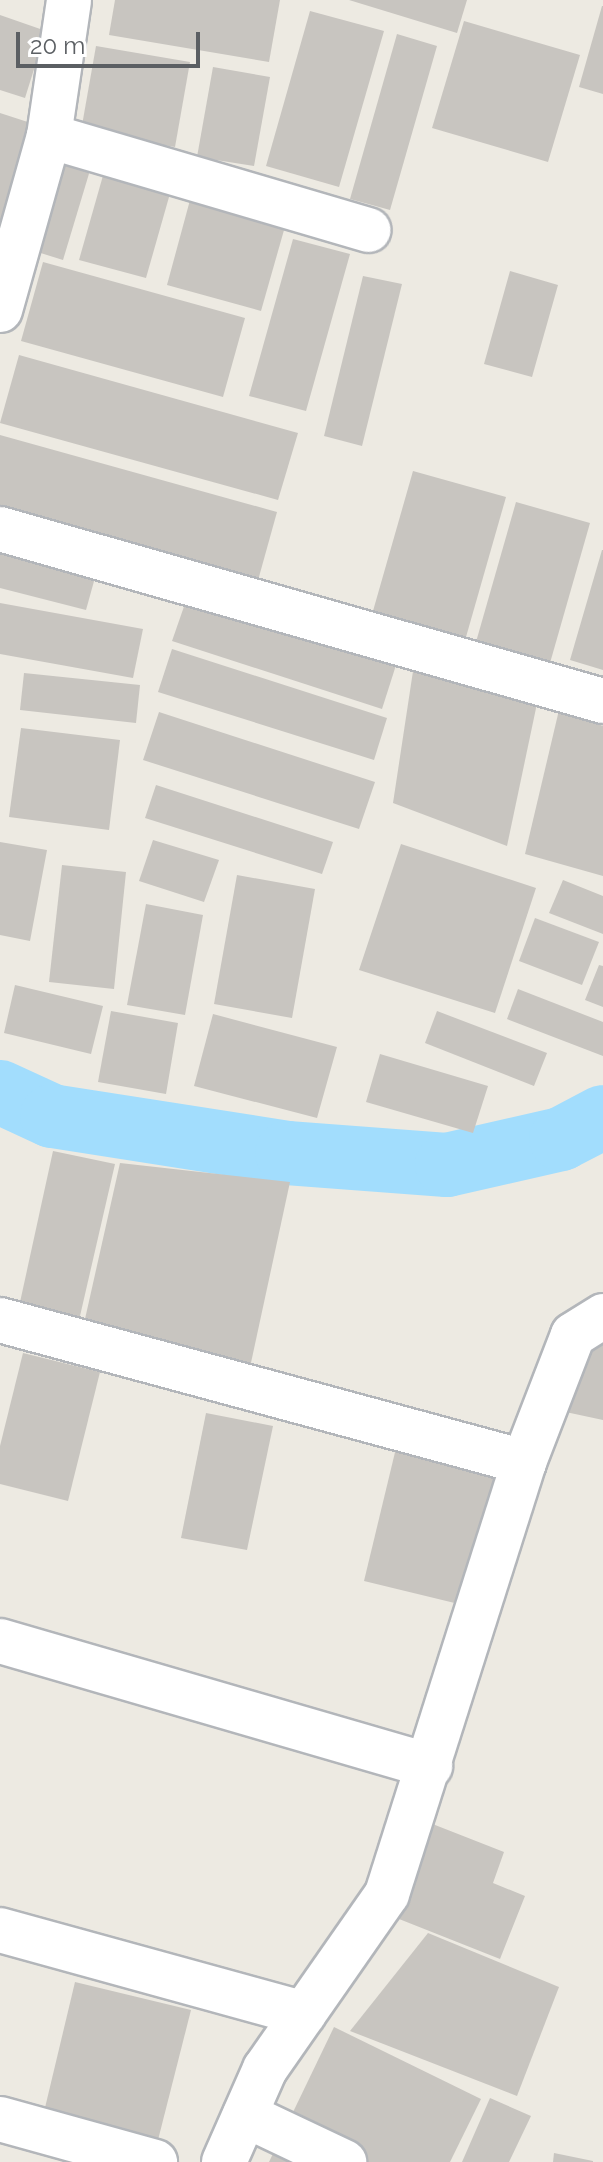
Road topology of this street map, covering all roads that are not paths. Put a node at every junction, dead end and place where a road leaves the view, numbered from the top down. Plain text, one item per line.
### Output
1 (69, 0) edge
2 (49, 136) junction
3 (368, 230) dead end
4 (0, 310) edge
5 (0, 529) edge
6 (603, 701) edge
7 (603, 1316) edge
8 (0, 1320) edge
9 (524, 1462) junction
10 (0, 1641) edge
11 (430, 1766) junction
12 (0, 1930) edge
13 (304, 2014) junction
14 (245, 2115) junction
15 (0, 2119) edge
16 (155, 2162) edge
17 (224, 2162) edge
18 (344, 2162) edge

1 - 2 street
2 - 3 street
2 - 4 street
5 - 6 street
7 - 9 street
8 - 9 street
9 - 11 street
10 - 11 street
11 - 13 street
12 - 13 street
13 - 14 street
14 - 17 street
14 - 18 street
15 - 16 street

